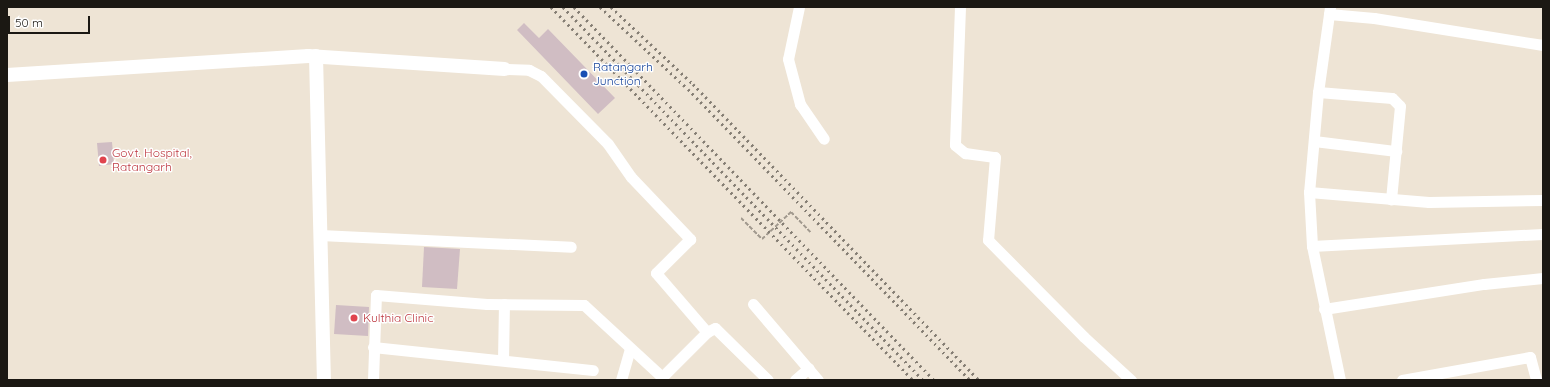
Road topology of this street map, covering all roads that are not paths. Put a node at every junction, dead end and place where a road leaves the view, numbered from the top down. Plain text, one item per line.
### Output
1 (799, 7) edge
2 (960, 7) edge
3 (1330, 11) edge
4 (1543, 45) edge
5 (316, 56) junction
6 (505, 69) joint
7 (7, 75) edge
8 (1318, 92) junction
9 (824, 139) dead end
10 (1314, 141) junction
11 (1396, 151) junction
12 (1309, 192) junction
13 (1391, 200) junction
14 (1543, 200) edge
15 (1543, 234) edge
16 (320, 235) junction
17 (1312, 246) junction
18 (570, 247) dead end
19 (1543, 278) edge
20 (504, 304) junction
21 (753, 304) dead end
22 (1324, 309) junction
23 (707, 332) junction
24 (373, 347) junction
25 (630, 348) junction
26 (503, 360) junction
27 (810, 368) junction
28 (593, 370) dead end
29 (663, 379) edge
30 (1543, 379) edge
31 (324, 380) edge
32 (373, 380) edge
33 (621, 380) edge
34 (768, 380) edge
35 (795, 380) edge
36 (818, 380) edge
37 (1131, 380) edge
38 (1340, 380) edge
39 (1402, 380) edge
40 (1535, 380) edge

1 - 9 street
2 - 37 street
3 - 4 street
3 - 8 street
5 - 6 street
5 - 7 street
5 - 16 street
6 - 23 street
8 - 10 street
8 - 11 street
10 - 11 street
10 - 12 street
11 - 13 street
12 - 13 street
12 - 17 street
13 - 14 street
15 - 17 street
16 - 18 street
16 - 31 street
17 - 22 street
19 - 22 street
20 - 24 street
20 - 25 street
20 - 26 street
21 - 27 street
22 - 38 street
23 - 29 street
23 - 34 street
24 - 26 street
24 - 32 street
25 - 29 street
25 - 33 street
26 - 28 street
27 - 35 street
27 - 36 street
30 - 40 street
39 - 40 street

